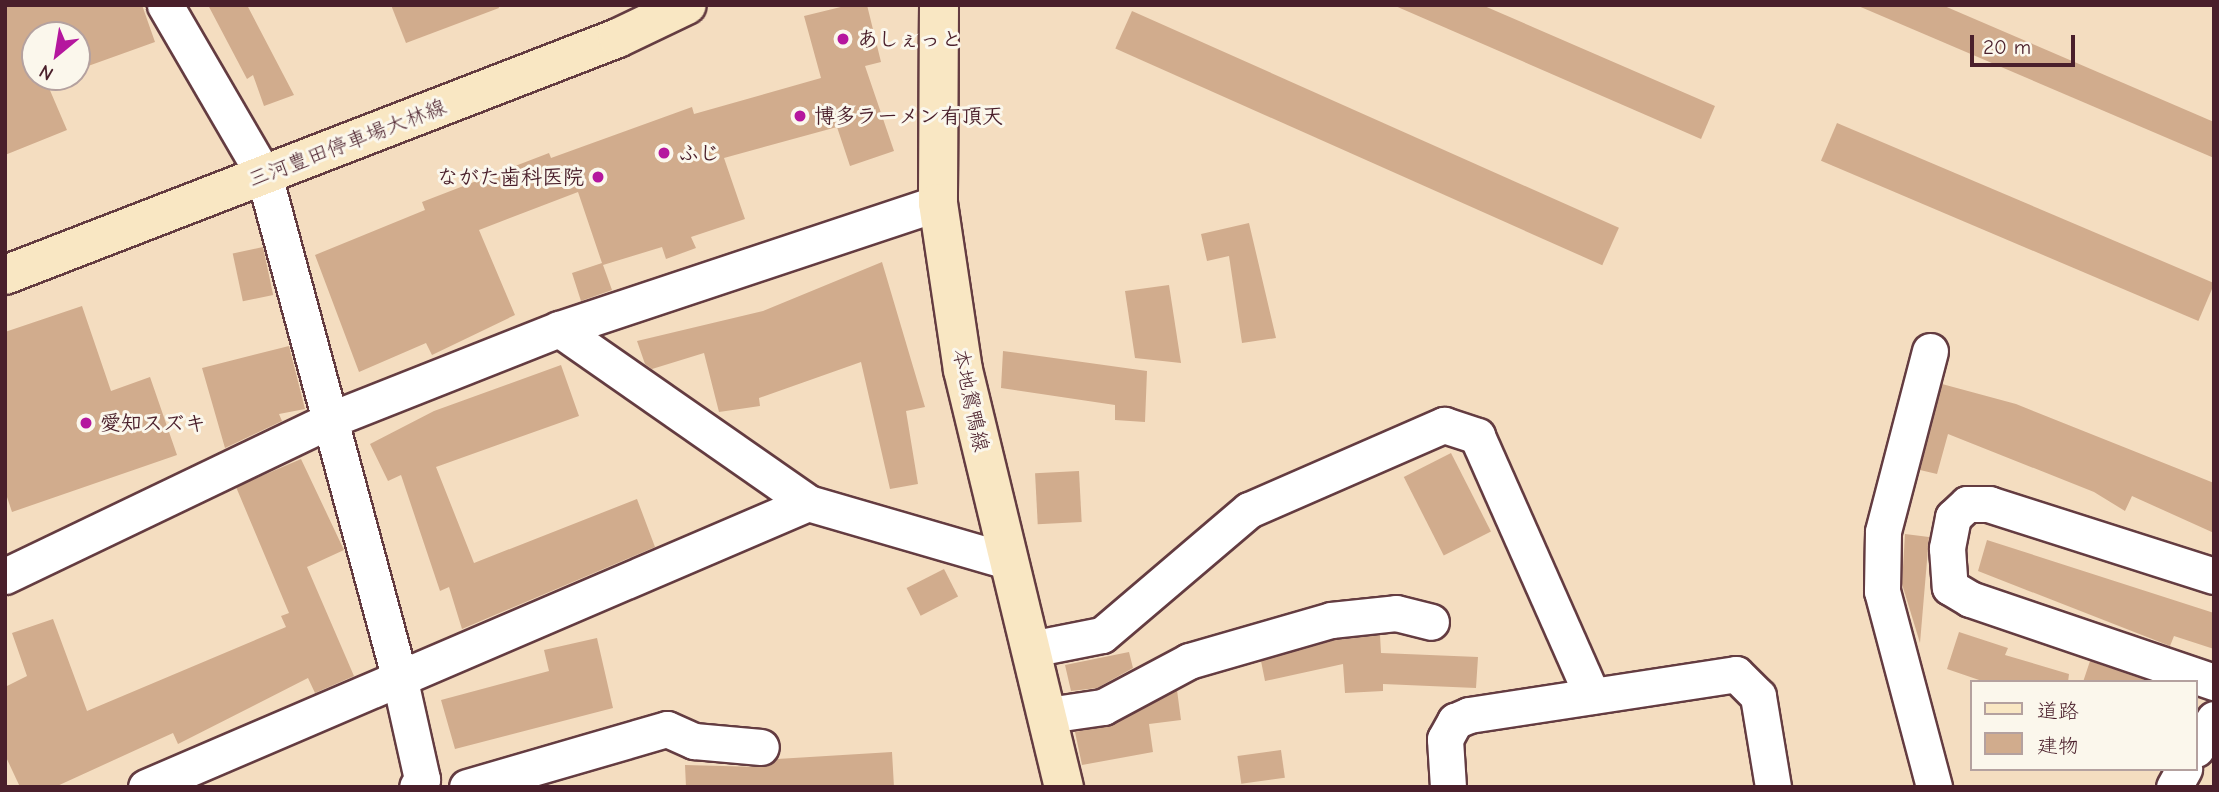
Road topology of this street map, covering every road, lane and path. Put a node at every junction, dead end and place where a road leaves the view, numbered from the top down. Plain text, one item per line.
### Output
1 (165, 5) edge
2 (687, 5) edge
3 (939, 5) edge
4 (264, 175) junction
5 (938, 203) junction
6 (5, 275) edge
7 (559, 329) junction
8 (1930, 351) dead end
9 (332, 419) junction
10 (808, 503) junction
11 (1007, 561) junction
12 (5, 576) edge
13 (2214, 576) edge
14 (1431, 622) dead end
15 (1031, 649) junction
16 (399, 676) junction
17 (2214, 682) edge
18 (1592, 696) junction
19 (1044, 700) junction
20 (2214, 719) edge
21 (2198, 746) edge
22 (761, 747) dead end
23 (2183, 771) edge
24 (146, 787) edge
25 (417, 787) edge
26 (467, 787) edge
27 (1064, 787) edge
28 (1448, 787) edge
29 (1773, 787) edge
30 (1934, 787) edge
31 (2174, 787) edge

1 - 4 street
2 - 4 main road, 三河豊田停車場大林線
3 - 5 main road, 本地鴛鴨線
4 - 6 main road, 三河豊田停車場大林線
4 - 9 street
5 - 7 street
5 - 11 main road, 本地鴛鴨線
7 - 9 street
7 - 10 street
8 - 30 street
9 - 12 street
9 - 16 street
10 - 11 street
10 - 16 street
11 - 15 main road, 本地鴛鴨線
13 - 17 street
14 - 19 street
15 - 18 street
15 - 19 main road, 本地鴛鴨線
16 - 24 street
16 - 25 street
18 - 28 street
18 - 29 street
19 - 27 main road, 本地鴛鴨線
20 - 21 street
22 - 26 street
23 - 31 street

